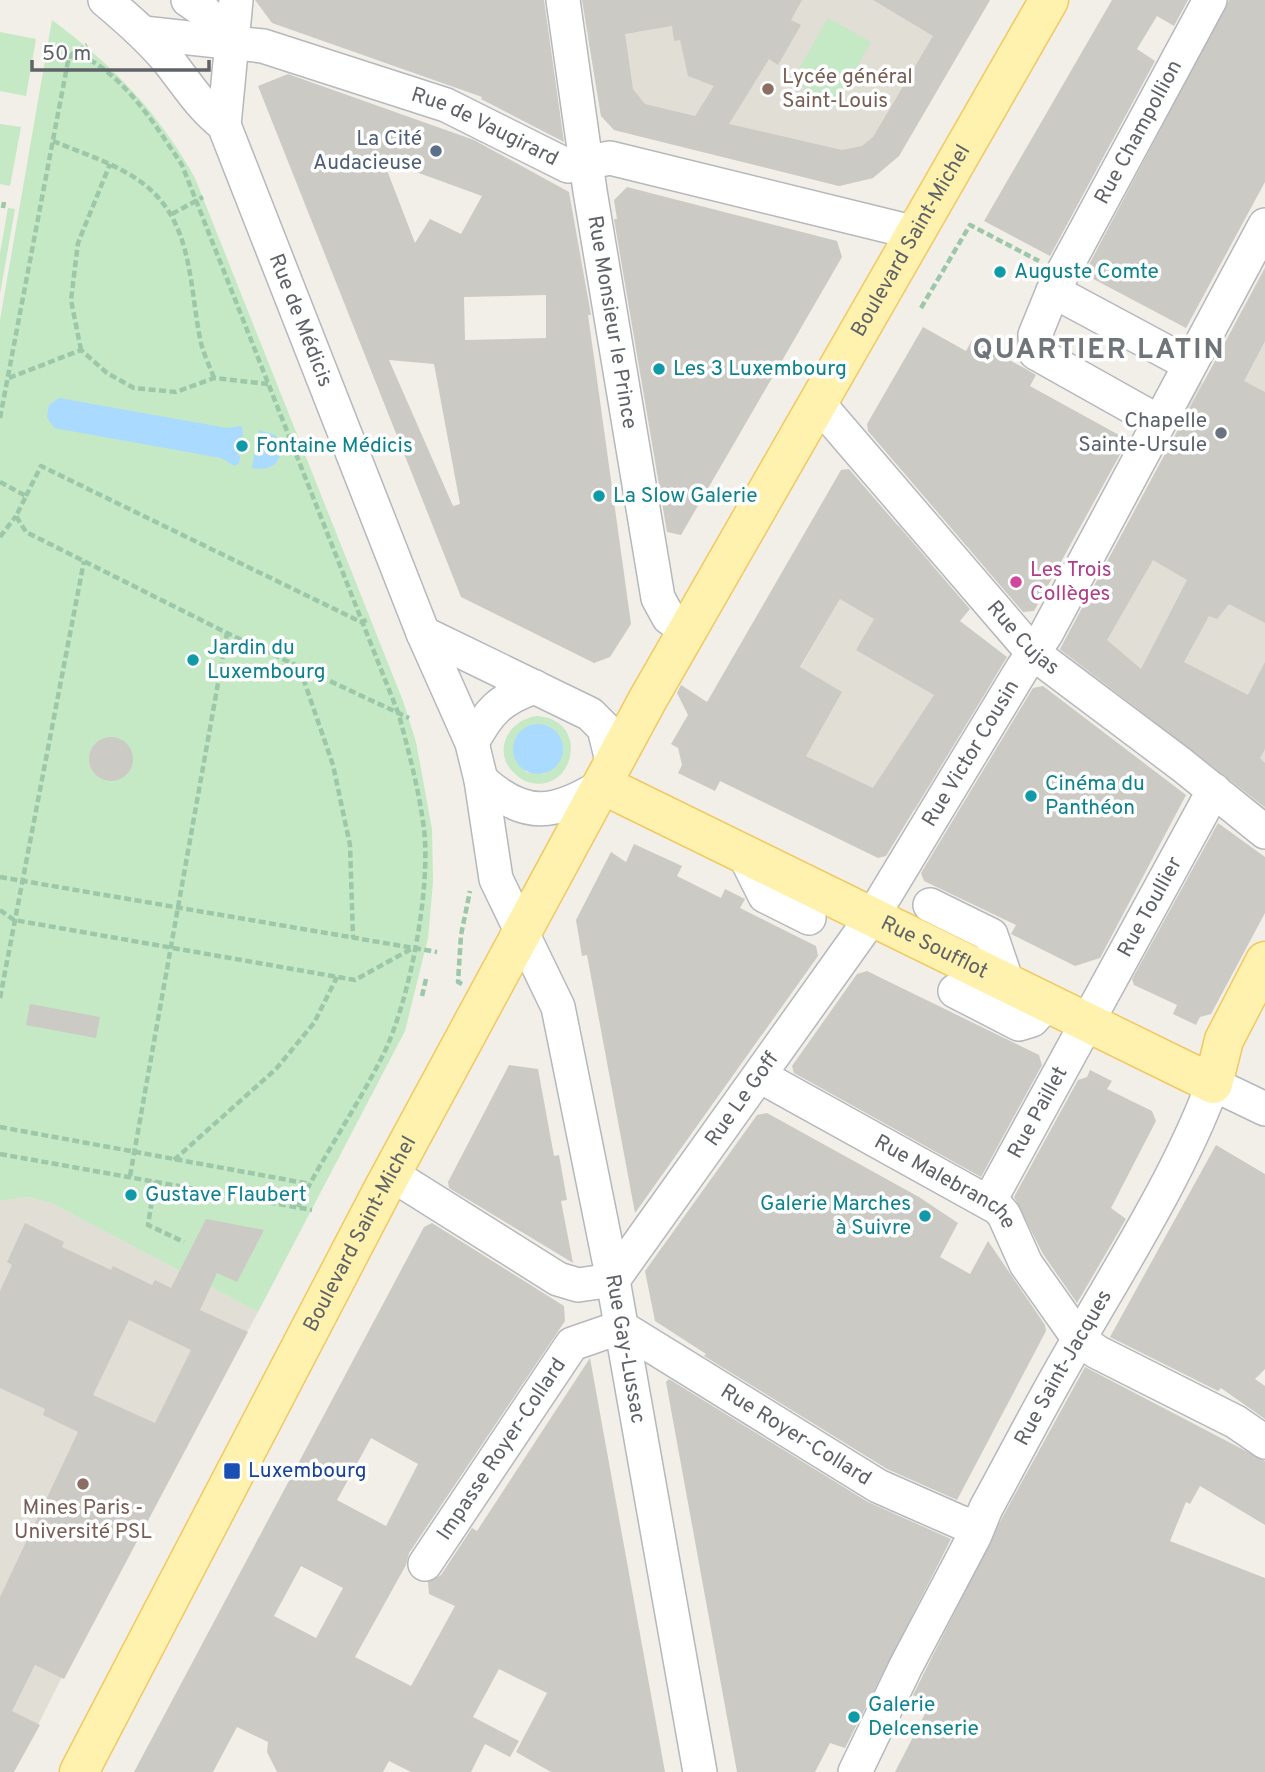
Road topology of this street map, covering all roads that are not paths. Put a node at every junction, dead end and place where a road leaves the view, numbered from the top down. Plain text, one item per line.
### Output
1 (105, 0) edge
2 (188, 0) edge
3 (236, 0) edge
4 (563, 0) edge
5 (1049, 0) edge
6 (1210, 0) edge
7 (143, 33) junction
8 (231, 41) junction
9 (225, 125) junction
10 (587, 162) junction
11 (1265, 225) edge
12 (916, 233) junction
13 (1054, 273) junction
14 (1196, 352) junction
15 (818, 404) junction
16 (1154, 433) junction
17 (689, 631) junction
18 (423, 633) junction
19 (1033, 653) junction
20 (535, 687) junction
21 (648, 699) junction
22 (604, 728) junction
23 (472, 743) junction
24 (608, 775) junction
25 (481, 780) junction
26 (1214, 790) junction
27 (1265, 832) edge
28 (744, 854) junction
29 (930, 905) dead end
30 (872, 917) junction
31 (809, 918) dead end
32 (524, 934) junction
33 (1265, 961) edge
34 (1007, 982) junction
35 (955, 991) dead end
36 (1047, 1003) junction
37 (1086, 1022) junction
38 (760, 1076) junction
39 (1213, 1084) junction
40 (1265, 1109) edge
41 (391, 1174) junction
42 (989, 1202) junction
43 (613, 1280) junction
44 (621, 1327) junction
45 (1079, 1339) junction
46 (1265, 1442) edge
47 (978, 1525) junction
48 (425, 1564) dead end
49 (79, 1772) edge
50 (700, 1772) edge
51 (855, 1772) edge

1 - 7 street
2 - 8 street
3 - 8 street
4 - 10 street, Rue Monsieur le Prince
5 - 12 main road, Boulevard Saint-Michel
6 - 13 street, Rue Champollion
7 - 8 street, Rue de Vaugirard
7 - 9 street, Rue de Médicis
8 - 9 street
8 - 10 street, Rue de Vaugirard
9 - 18 street, Rue de Médicis
10 - 12 street, Rue de Vaugirard
10 - 17 street, Rue Monsieur le Prince
11 - 14 street, Rue Victor Cousin
12 - 15 main road, Boulevard Saint-Michel
13 - 14 street
13 - 16 street, Rue Champollion
14 - 16 street, Rue Victor Cousin
15 - 17 main road, Boulevard Saint-Michel
15 - 19 street, Rue Cujas
16 - 19 street, Rue Victor Cousin
17 - 21 main road, Boulevard Saint-Michel
18 - 20 street
18 - 23 street, Rue de Médicis
19 - 26 street, Rue Cujas
19 - 30 street, Rue Victor Cousin
20 - 22 street
20 - 23 street
21 - 22 street, Boulevard Saint-Michel
21 - 24 main road, Boulevard Saint-Michel
22 - 24 street
23 - 25 street
24 - 25 street
24 - 28 main road, Rue Soufflot
24 - 32 main road, Boulevard Saint-Michel
25 - 32 street, Rue Gay-Lussac
26 - 27 street, Rue Cujas
26 - 37 street, Rue Toullier
28 - 30 main road, Rue Soufflot
28 - 31 street
29 - 34 street
30 - 34 main road, Rue Soufflot
30 - 38 street, Rue Le Goff
32 - 41 main road, Boulevard Saint-Michel
32 - 43 street, Rue Gay-Lussac
33 - 39 main road, Rue Saint-Jacques
34 - 36 main road, Rue Soufflot
35 - 36 street
36 - 37 main road, Rue Soufflot
37 - 39 main road, Rue Soufflot
37 - 42 street, Rue Paillet
38 - 42 street, Rue Malebranche
38 - 43 street, Rue Le Goff
39 - 40 street, Rue Soufflot
39 - 45 street, Rue Saint-Jacques
41 - 43 street
41 - 49 main road, Boulevard Saint-Michel
42 - 45 street, Rue Malebranche
43 - 44 street, Rue Gay-Lussac
44 - 47 street, Rue Royer-Collard
44 - 48 street, Impasse Royer-Collard
44 - 50 street, Rue Gay-Lussac
45 - 46 street
45 - 47 street, Rue Saint-Jacques
47 - 51 street, Rue Saint-Jacques

